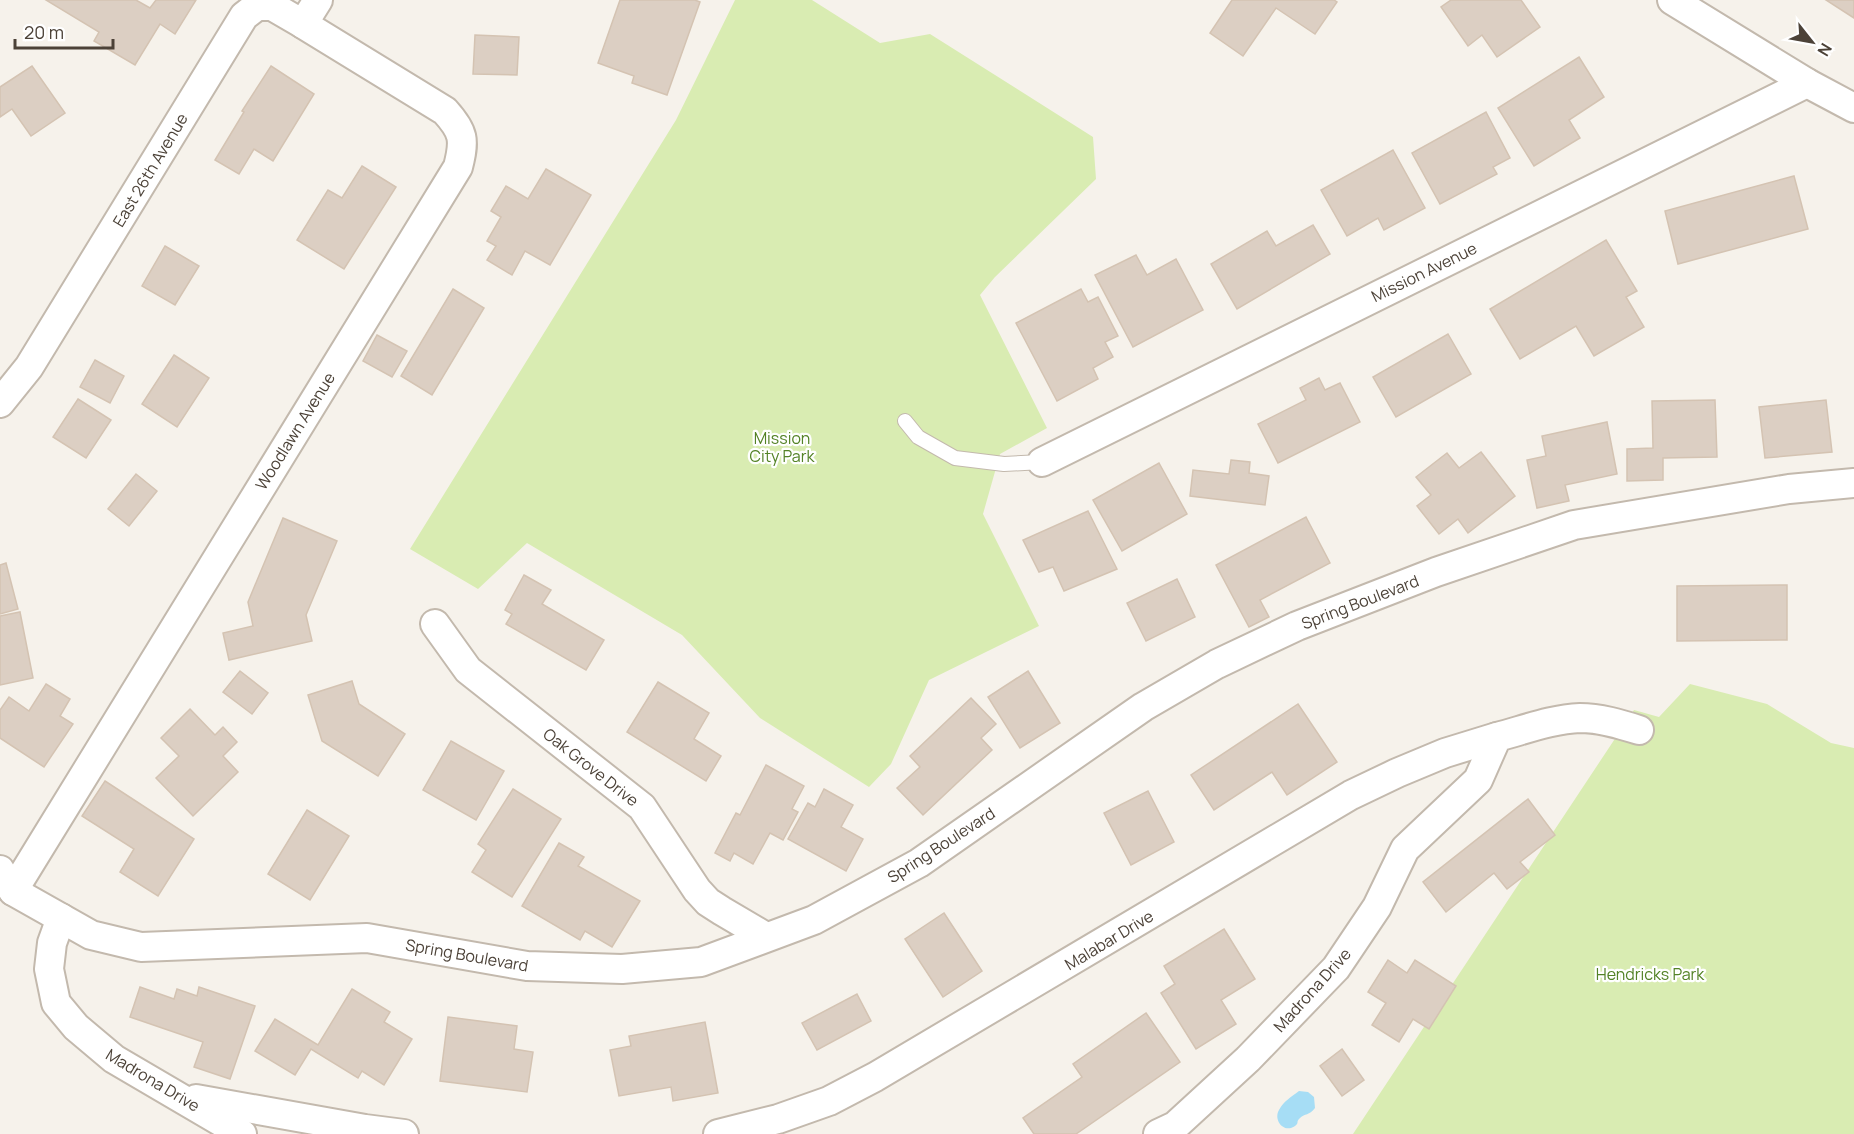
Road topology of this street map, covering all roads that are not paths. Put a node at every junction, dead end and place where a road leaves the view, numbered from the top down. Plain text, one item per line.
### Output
1 (1672, 0) edge
2 (310, 12) edge
3 (1807, 83) junction
4 (1854, 108) edge
5 (0, 403) edge
6 (905, 421) dead end
7 (1042, 462) joint
8 (1854, 483) edge
9 (435, 624) dead end
10 (1640, 730) dead end
11 (1497, 737) junction
12 (6, 881) edge
13 (61, 918) junction
14 (766, 938) junction
15 (179, 1096) junction
16 (242, 1134) edge
17 (404, 1134) edge
18 (718, 1134) edge
19 (1158, 1134) edge

1 - 3 street
2 - 5 street, East 26th Avenue
2 - 12 street, Woodlawn Avenue
3 - 4 street
3 - 7 street, Mission Avenue
6 - 7 lane
8 - 14 street, Spring Boulevard
9 - 14 street, Oak Grove Drive
10 - 11 street
11 - 18 street, Malabar Drive
11 - 19 street, Madrona Drive
12 - 13 street, Spring Boulevard
13 - 14 street, Spring Boulevard
13 - 15 street, Madrona Drive
15 - 16 street, Madrona Drive
15 - 17 street

